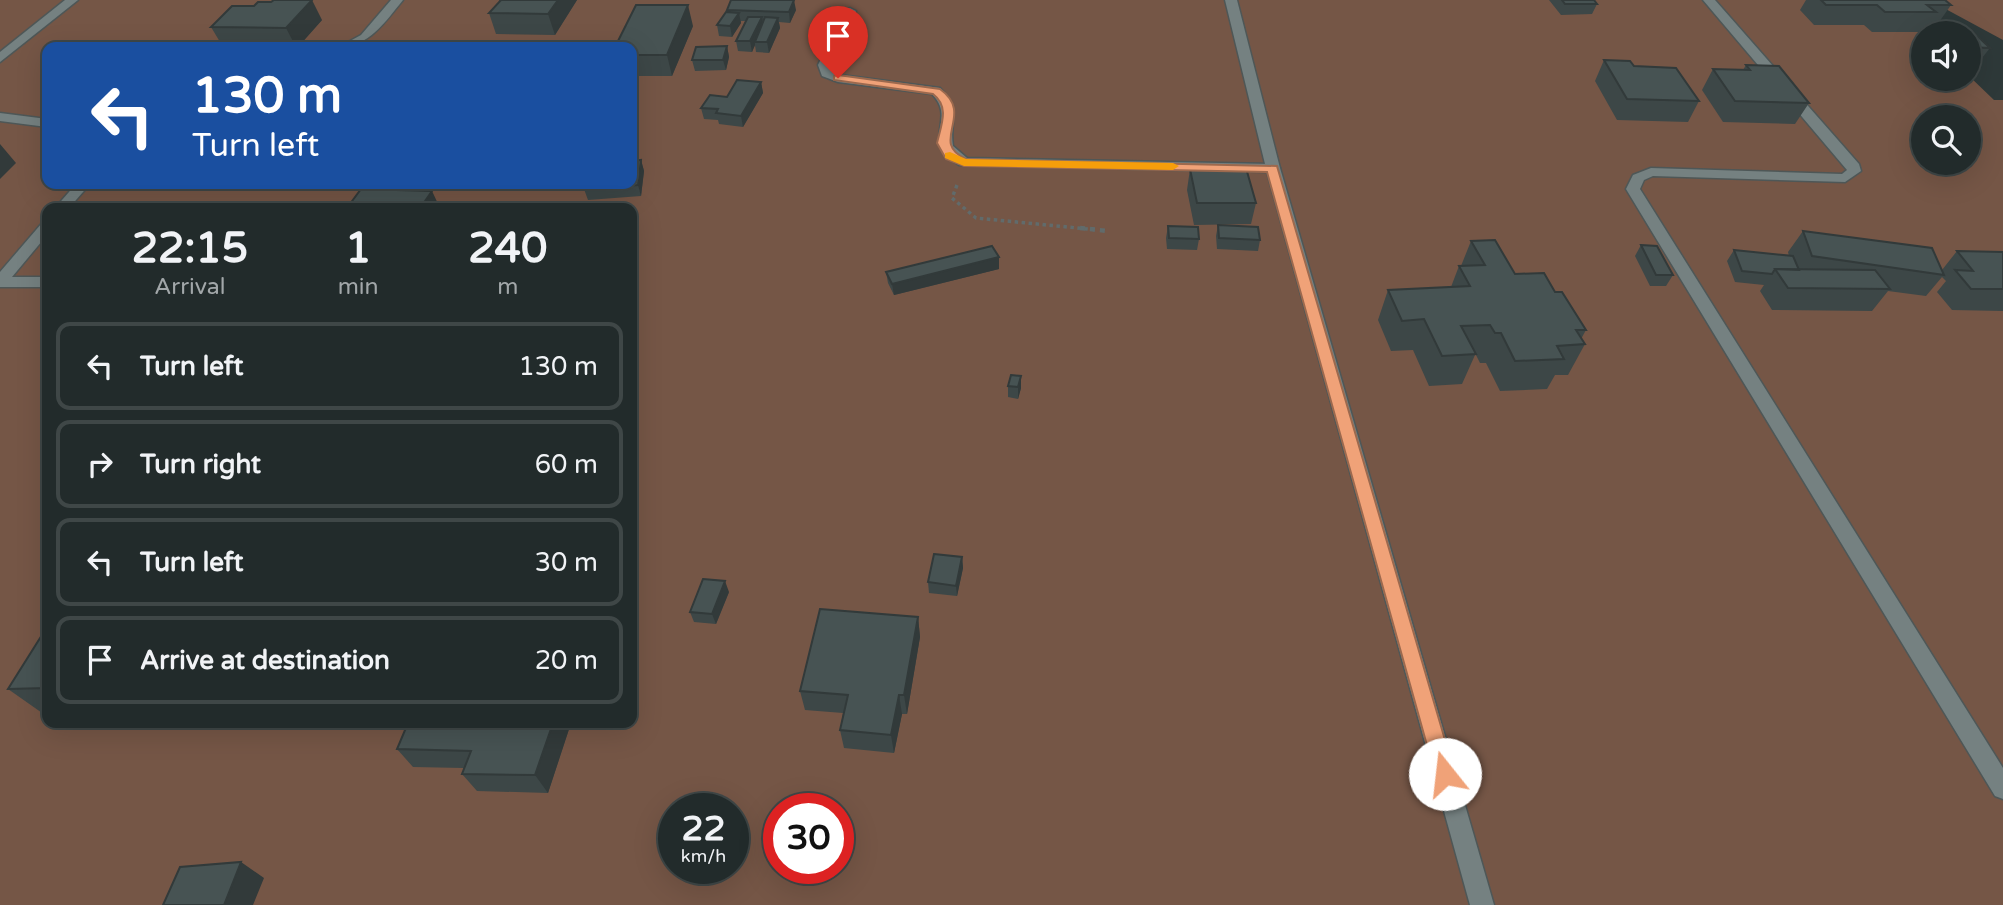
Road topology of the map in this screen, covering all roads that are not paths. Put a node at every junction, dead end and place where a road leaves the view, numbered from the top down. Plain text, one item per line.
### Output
1 (72, 0) edge
2 (397, 0) edge
3 (1231, 0) edge
4 (1709, 0) edge
5 (850, 11) dead end
6 (355, 42) edge
7 (0, 58) edge
8 (0, 117) edge
9 (42, 122) edge
10 (1273, 168) junction
11 (79, 189) edge
12 (66, 203) edge
13 (42, 232) edge
14 (0, 282) edge
15 (42, 282) edge
16 (2003, 788) edge
17 (1482, 905) edge

1 - 7 street
2 - 6 street
3 - 10 street
4 - 16 street
5 - 10 street
8 - 9 street
10 - 17 street
11 - 12 street
13 - 14 street
14 - 15 street

